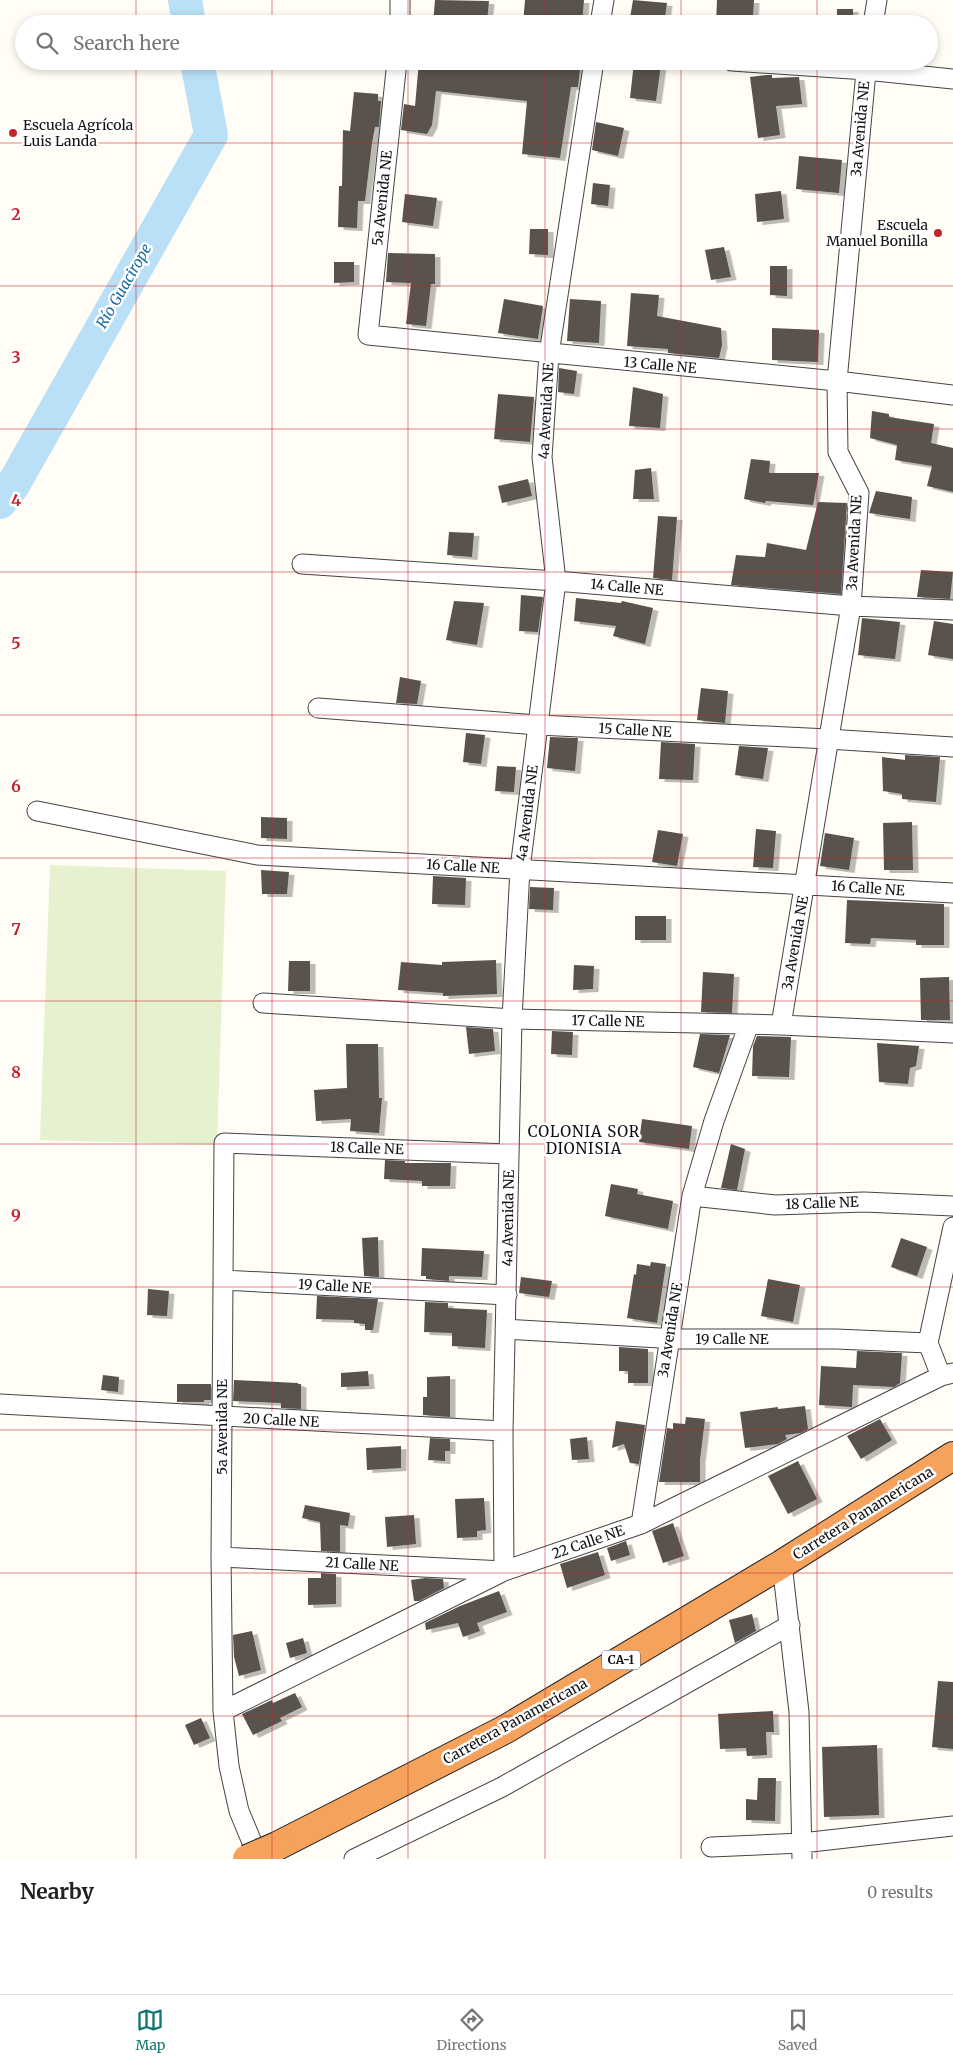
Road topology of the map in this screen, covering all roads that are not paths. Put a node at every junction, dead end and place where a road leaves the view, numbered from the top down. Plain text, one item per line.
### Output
1 (400, 0) edge
2 (604, 0) edge
3 (877, 0) edge
4 (400, 15) edge
5 (602, 15) edge
6 (874, 15) edge
7 (395, 70) edge
8 (593, 70) edge
9 (866, 70) edge
10 (891, 70) edge
11 (953, 80) edge
12 (368, 335) joint
13 (549, 354) junction
14 (837, 381) junction
15 (953, 395) edge
16 (302, 564) dead end
17 (556, 581) junction
18 (851, 606) junction
19 (953, 610) edge
20 (318, 708) dead end
21 (538, 725) junction
22 (828, 739) junction
23 (953, 748) edge
24 (37, 811) dead end
25 (520, 869) junction
26 (806, 884) junction
27 (953, 893) edge
28 (263, 1003) dead end
29 (512, 1019) junction
30 (749, 1024) junction
31 (781, 1025) junction
32 (953, 1033) edge
33 (224, 1143) joint
34 (509, 1154) junction
35 (692, 1196) junction
36 (953, 1206) edge
37 (953, 1227) edge
38 (223, 1280) junction
39 (507, 1295) junction
40 (505, 1329) junction
41 (669, 1338) junction
42 (928, 1343) junction
43 (947, 1374) edge
44 (0, 1404) edge
45 (222, 1417) junction
46 (503, 1431) junction
47 (953, 1456) edge
48 (641, 1524) junction
49 (221, 1557) junction
50 (782, 1564) junction
51 (504, 1571) junction
52 (790, 1625) junction
53 (223, 1711) junction
54 (953, 1826) edge
55 (711, 1847) dead end
56 (802, 1851) edge
57 (268, 1852) edge
58 (247, 1859) edge
59 (354, 1859) edge

1 - 4 street
2 - 5 street
3 - 6 street
7 - 12 street, 5a Avenida NE
8 - 13 street, 4a Avenida NE
9 - 14 street, 3a Avenida NE
10 - 11 street
12 - 13 street, 13 Calle NE
13 - 14 street, 13 Calle NE
13 - 17 street, 4a Avenida NE
14 - 15 street, 13 Calle NE
14 - 18 street, 3a Avenida NE
16 - 17 street, 14 Calle NE
17 - 18 street, 14 Calle NE
17 - 21 street, 4a Avenida NE
18 - 19 street, 14 Calle NE
18 - 22 street, 3a Avenida NE
20 - 21 street, 15 Calle NE
21 - 22 street, 15 Calle NE
21 - 25 street, 4a Avenida NE
22 - 23 street, 15 Calle NE
22 - 26 street, 3a Avenida NE
24 - 25 street, 16 Calle NE
25 - 26 street, 16 Calle NE
25 - 29 street, 4a Avenida NE
26 - 27 street, 16 Calle NE
26 - 31 street, 3a Avenida NE
28 - 29 street, 17 Calle NE
29 - 30 street, 17 Calle NE
29 - 34 street, 4a Avenida NE
30 - 31 street, 17 Calle NE
30 - 35 street, 3a Avenida NE
31 - 32 street, 17 Calle NE
33 - 34 street, 18 Calle NE
33 - 38 street, 5a Avenida NE
34 - 39 street, 4a Avenida NE
35 - 36 street, 18 Calle NE
35 - 41 street, 3a Avenida NE
37 - 42 street
38 - 39 street, 19 Calle NE
38 - 45 street, 5a Avenida NE
39 - 40 street, 4a Avenida NE
40 - 41 street, 19 Calle NE
40 - 46 street, 4a Avenida NE
41 - 42 street, 19 Calle NE
41 - 48 street, 3a Avenida NE
42 - 43 street
43 - 48 street, 22 Calle NE
44 - 45 street, 20 Calle NE
45 - 46 street, 20 Calle NE
45 - 49 street, 5a Avenida NE
46 - 51 street, 4a Avenida NE
47 - 50 highway, Carretera Panamericana / CA-1
48 - 51 street, 22 Calle NE
49 - 51 street, 21 Calle NE
49 - 53 street, 5a Avenida NE
50 - 52 street
50 - 57 highway, Carretera Panamericana / CA-1
51 - 53 street, 22 Calle NE
52 - 56 street
52 - 59 street
53 - 57 street, 5a Avenida NE
54 - 56 street
55 - 56 street
57 - 58 highway, Carretera Panamericana / CA-1, bridge

